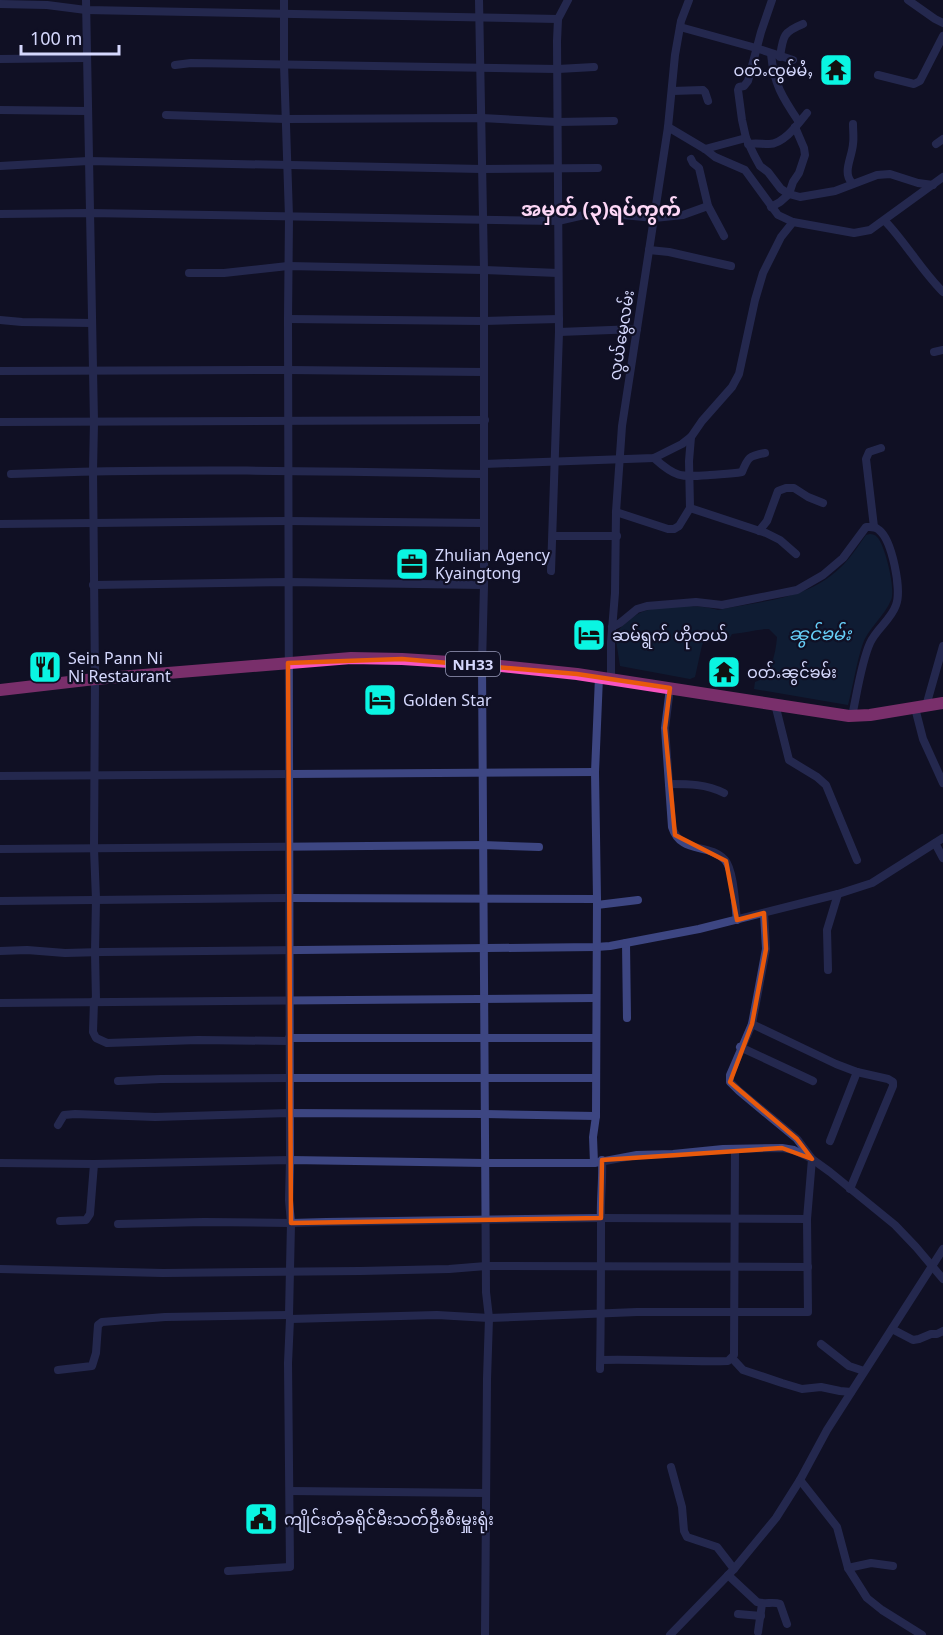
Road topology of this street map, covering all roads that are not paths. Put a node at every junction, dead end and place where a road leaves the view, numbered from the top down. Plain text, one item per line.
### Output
1 (86, 0) edge
2 (284, 0) edge
3 (479, 0) edge
4 (568, 0) edge
5 (689, 0) edge
6 (772, 0) edge
7 (908, 0) edge
8 (0, 4) edge
9 (86, 10) junction
10 (285, 13) junction
11 (479, 17) junction
12 (558, 19) junction
13 (803, 24) dead end
14 (943, 24) edge
15 (680, 27) junction
16 (943, 36) edge
17 (756, 48) junction
18 (775, 55) junction
19 (86, 58) junction
20 (0, 59) edge
21 (793, 60) dead end
22 (284, 64) junction
23 (175, 65) dead end
24 (594, 67) dead end
25 (480, 68) junction
26 (558, 69) junction
27 (878, 75) dead end
28 (672, 91) junction
29 (708, 101) dead end
30 (0, 110) edge
31 (87, 111) junction
32 (807, 113) dead end
33 (166, 115) dead end
34 (482, 118) junction
35 (286, 119) junction
36 (614, 121) dead end
37 (557, 122) junction
38 (853, 124) dead end
39 (797, 125) junction
40 (668, 127) junction
41 (747, 141) junction
42 (705, 149) junction
43 (691, 159) dead end
44 (88, 162) junction
45 (288, 165) junction
46 (0, 166) edge
47 (598, 168) dead end
48 (482, 169) junction
49 (558, 169) junction
50 (943, 177) edge
51 (852, 183) junction
52 (933, 185) junction
53 (789, 194) junction
54 (708, 206) junction
55 (771, 207) junction
56 (89, 213) junction
57 (0, 214) edge
58 (290, 216) junction
59 (654, 218) junction
60 (482, 219) junction
61 (558, 221) junction
62 (885, 221) junction
63 (793, 222) junction
64 (724, 236) dead end
65 (649, 250) junction
66 (288, 266) junction
67 (731, 266) dead end
68 (484, 270) junction
69 (189, 273) dead end
70 (558, 273) junction
71 (943, 292) edge
72 (288, 319) junction
73 (559, 319) junction
74 (0, 320) edge
75 (484, 321) junction
76 (92, 323) junction
77 (637, 329) junction
78 (559, 332) junction
79 (288, 370) junction
80 (0, 371) edge
81 (93, 371) junction
82 (484, 372) junction
83 (288, 420) junction
84 (485, 420) junction
85 (0, 422) edge
86 (94, 422) junction
87 (691, 437) junction
88 (881, 448) dead end
89 (765, 453) dead end
90 (654, 458) junction
91 (620, 460) junction
92 (555, 461) junction
93 (484, 464) junction
94 (288, 470) junction
95 (93, 471) junction
96 (11, 474) dead end
97 (484, 474) junction
98 (690, 477) junction
99 (823, 503) dead end
100 (690, 508) junction
101 (616, 512) junction
102 (288, 521) junction
103 (93, 523) junction
104 (484, 523) junction
105 (0, 524) edge
106 (874, 527) junction
107 (759, 531) junction
108 (553, 536) junction
109 (617, 536) junction
110 (796, 554) dead end
111 (551, 571) dead end
112 (288, 582) junction
113 (93, 585) junction
114 (484, 585) junction
115 (612, 627) junction
116 (943, 646) edge
117 (288, 663) junction
118 (482, 664) junction
119 (605, 678) junction
120 (95, 679) junction
121 (670, 688) junction
122 (0, 690) edge
123 (943, 703) edge
124 (775, 704) junction
125 (920, 707) junction
126 (852, 716) junction
127 (595, 772) junction
128 (482, 773) junction
129 (288, 774) junction
130 (0, 776) edge
131 (95, 776) junction
132 (943, 783) edge
133 (669, 784) junction
134 (724, 793) dead end
135 (939, 841) edge
136 (483, 846) junction
137 (539, 847) dead end
138 (288, 848) junction
139 (0, 849) edge
140 (94, 849) junction
141 (943, 858) edge
142 (857, 861) dead end
143 (838, 894) junction
144 (288, 898) junction
145 (483, 898) junction
146 (96, 899) junction
147 (638, 900) dead end
148 (0, 901) edge
149 (597, 902) junction
150 (764, 913) junction
151 (737, 920) junction
152 (626, 943) junction
153 (596, 947) junction
154 (483, 948) junction
155 (289, 950) junction
156 (0, 951) edge
157 (95, 952) junction
158 (828, 970) dead end
159 (484, 998) junction
160 (596, 998) junction
161 (289, 999) junction
162 (95, 1001) junction
163 (0, 1003) edge
164 (627, 1018) dead end
165 (752, 1024) junction
166 (596, 1038) junction
167 (289, 1039) junction
168 (484, 1039) junction
169 (741, 1047) junction
170 (857, 1071) junction
171 (289, 1078) junction
172 (484, 1078) junction
173 (596, 1078) junction
174 (118, 1081) dead end
175 (813, 1081) dead end
176 (289, 1113) junction
177 (485, 1114) junction
178 (596, 1116) junction
179 (58, 1125) dead end
180 (830, 1141) dead end
181 (735, 1149) junction
182 (812, 1159) junction
183 (290, 1160) junction
184 (598, 1162) junction
185 (0, 1163) edge
186 (485, 1163) junction
187 (94, 1164) junction
188 (850, 1189) junction
189 (601, 1218) junction
190 (734, 1218) junction
191 (486, 1219) junction
192 (807, 1219) junction
193 (60, 1221) dead end
194 (291, 1223) junction
195 (118, 1224) dead end
196 (943, 1249) edge
197 (932, 1265) junction
198 (486, 1266) junction
199 (602, 1267) junction
200 (734, 1267) junction
201 (808, 1267) junction
202 (0, 1269) edge
203 (290, 1270) junction
204 (943, 1279) edge
205 (735, 1312) junction
206 (602, 1313) junction
207 (290, 1317) junction
208 (489, 1318) junction
209 (892, 1329) junction
210 (943, 1331) edge
211 (821, 1344) dead end
212 (732, 1358) junction
213 (58, 1370) dead end
214 (864, 1371) junction
215 (851, 1392) junction
216 (671, 1467) dead end
217 (800, 1480) junction
218 (290, 1491) junction
219 (486, 1493) junction
220 (893, 1566) dead end
221 (848, 1568) junction
222 (228, 1571) dead end
223 (731, 1572) junction
224 (762, 1604) junction
225 (738, 1614) dead end
226 (760, 1616) junction
227 (787, 1623) dead end
228 (758, 1632) dead end
229 (485, 1635) edge
230 (670, 1635) edge
231 (922, 1635) edge

1 - 9 street
2 - 10 street
3 - 11 street
4 - 12 street
5 - 15 street, လွယ်မွေလမ်း
6 - 17 street
7 - 14 street
8 - 9 street
9 - 10 street
9 - 19 street
10 - 11 street
10 - 22 street
11 - 12 street
11 - 25 street
12 - 26 street
13 - 18 street
15 - 17 street
15 - 28 street, လွယ်မွေလမ်း
16 - 27 street
17 - 18 street
17 - 41 street
18 - 21 street
18 - 39 street
19 - 20 street
19 - 31 street
22 - 23 street
22 - 25 street
22 - 35 street
24 - 26 street
25 - 26 street
25 - 34 street
26 - 37 street
28 - 29 street
28 - 40 street, လွယ်မွေလမ်း
30 - 31 street
31 - 44 street
32 - 39 street
33 - 35 street
34 - 35 street
34 - 37 street
34 - 48 street
35 - 45 street
36 - 37 street
37 - 49 street
38 - 51 street
39 - 41 street
39 - 53 street
40 - 42 street
40 - 59 street, လွယ်မွေလမ်း
41 - 42 street
41 - 53 street
42 - 55 street
43 - 54 street
44 - 45 street
44 - 46 street
44 - 56 street
45 - 48 street
45 - 58 street
47 - 49 street
48 - 49 street
48 - 60 street
49 - 61 street
50 - 52 street
51 - 52 street
51 - 53 street
52 - 62 street
53 - 55 street
54 - 59 street
54 - 64 street
55 - 63 street
56 - 57 street
56 - 58 street
56 - 76 street
58 - 60 street
58 - 66 street
59 - 61 street
59 - 65 street, လွယ်မွေလမ်း
60 - 61 street
60 - 68 street
61 - 70 street
62 - 63 street
62 - 71 street
63 - 87 street
65 - 67 street
65 - 77 street, လွယ်မွေလမ်း
66 - 68 street
66 - 69 street
66 - 72 street
68 - 70 street
68 - 75 street
70 - 73 street
72 - 75 street
72 - 79 street
73 - 75 street
73 - 78 street
74 - 76 street
75 - 82 street
76 - 81 street
77 - 78 street
77 - 91 street, လွယ်မွေလမ်း
78 - 92 street
79 - 81 street
79 - 82 street
79 - 83 street
80 - 81 street
81 - 86 street
82 - 84 street
83 - 84 street
83 - 86 street
83 - 94 street
84 - 93 street
85 - 86 street
86 - 95 street
87 - 90 street
87 - 98 street
88 - 106 street
89 - 98 street
90 - 91 street
90 - 98 street
91 - 92 street
91 - 101 street, လွယ်မွေလမ်း
92 - 93 street
92 - 108 street
93 - 97 street
94 - 95 street
94 - 97 street
94 - 102 street
95 - 96 street
95 - 103 street
97 - 104 street
98 - 100 street
99 - 107 street
100 - 101 street
100 - 107 street
101 - 109 street, လွယ်မွေလမ်း
102 - 103 street
102 - 104 street
102 - 112 street
103 - 105 street
103 - 113 street
104 - 114 street
106 - 115 street
106 - 126 street
107 - 110 street
108 - 109 street
108 - 111 street
109 - 115 street, လွယ်မွေလမ်း
112 - 113 street
112 - 114 street
112 - 117 street
113 - 120 street
114 - 118 street
115 - 119 street, လွယ်မွေလမ်း
116 - 125 street
117 - 118 highway, NH33
117 - 120 highway, NH33
117 - 129 street
118 - 119 highway, NH33
118 - 128 street
119 - 121 highway, NH33
119 - 127 street, လွယ်မွေလမ်း
120 - 122 highway, NH33
120 - 131 street
121 - 124 highway, NH33
121 - 133 street
123 - 125 highway, NH33
124 - 126 highway, NH33
124 - 142 street
125 - 126 highway, NH33
125 - 132 street
127 - 128 street
127 - 149 street, လွယ်မွေလမ်း
128 - 129 street
128 - 136 street
129 - 131 street
129 - 138 street
130 - 131 street
131 - 140 street
133 - 134 street
133 - 151 street
135 - 141 street
135 - 143 street
136 - 137 street
136 - 138 street
136 - 145 street
138 - 140 street
138 - 144 street
139 - 140 street
140 - 146 street
143 - 150 street
143 - 158 street
144 - 145 street
144 - 146 street
144 - 155 street
145 - 149 street
145 - 154 street
146 - 148 street
146 - 157 street
147 - 149 street
149 - 153 street, လွယ်မွေလမ်း
150 - 151 street
150 - 165 street
151 - 152 street
152 - 153 street
152 - 164 street
153 - 154 street
153 - 160 street, လွယ်မွေလမ်း
154 - 155 street
154 - 159 street
155 - 157 street
155 - 161 street
156 - 157 street
157 - 162 street
159 - 160 street
159 - 161 street
159 - 168 street
160 - 166 street, လွယ်မွေလမ်း
161 - 162 street
161 - 167 street
162 - 163 street
162 - 167 street
165 - 169 street
165 - 170 street
166 - 168 street
166 - 173 street, လွယ်မွေလမ်း
167 - 168 street
167 - 171 street
168 - 172 street
169 - 175 street
169 - 182 street
170 - 180 street
170 - 188 street
171 - 172 street
171 - 174 street
171 - 176 street
172 - 173 street
172 - 177 street
173 - 178 street, လွယ်မွေလမ်း
176 - 177 street
176 - 179 street
176 - 183 street
177 - 178 street
177 - 186 street
178 - 184 street, လွယ်မွေလမ်း
181 - 182 street
181 - 184 street
181 - 190 street
182 - 188 street
182 - 192 street
183 - 186 street
183 - 187 street
183 - 194 street
184 - 186 street
184 - 189 street, လွယ်မွေလမ်း
185 - 187 street
186 - 191 street
187 - 193 street
188 - 197 street
189 - 190 street
189 - 191 street
189 - 199 street, လွယ်မွေလမ်း
190 - 192 street
190 - 200 street
191 - 194 street
191 - 198 street
192 - 201 street
194 - 195 street
194 - 203 street
196 - 197 street
197 - 204 street
197 - 209 street
198 - 199 street
198 - 203 street
198 - 208 street
199 - 200 street
199 - 206 street, လွယ်မွေလမ်း
200 - 201 street
200 - 205 street
201 - 205 street
202 - 203 street
203 - 207 street
205 - 206 street
205 - 212 street
206 - 208 street
206 - 212 street, လွယ်မွေလမ်း
207 - 208 street
207 - 213 street
207 - 218 street
208 - 219 street
209 - 210 street
209 - 214 street
211 - 214 street
212 - 215 street
214 - 215 street
215 - 217 street
216 - 223 street
217 - 221 street
217 - 223 street
218 - 219 street
218 - 222 street
219 - 229 street
220 - 221 street
221 - 231 street
223 - 224 street
223 - 230 street
224 - 226 street
224 - 227 street
225 - 226 street
226 - 228 street

